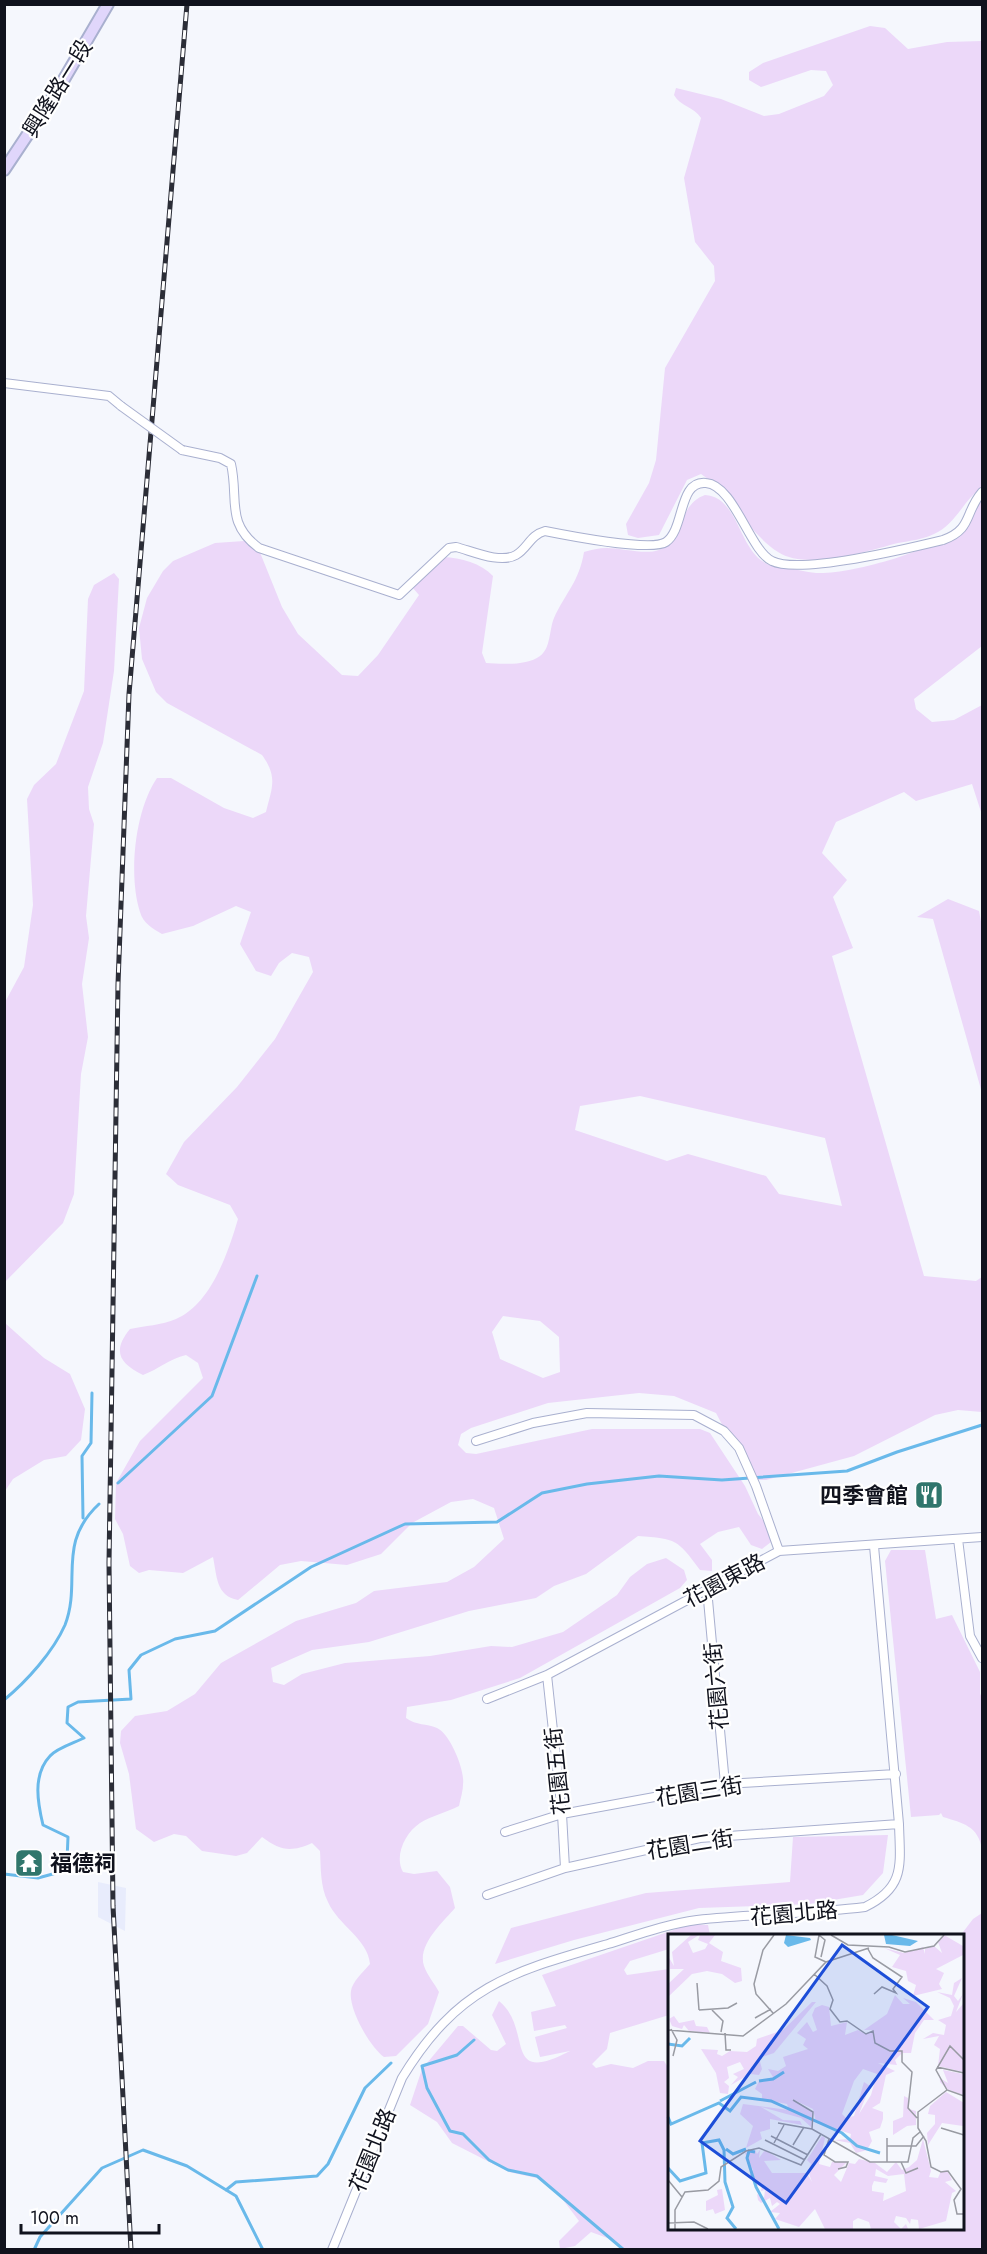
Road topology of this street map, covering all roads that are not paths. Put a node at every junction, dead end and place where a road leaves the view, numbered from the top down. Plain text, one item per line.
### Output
1 (108, 4) edge
2 (4, 170) edge
3 (4, 383) edge
4 (982, 492) edge
5 (476, 1441) dead end
6 (982, 1537) edge
7 (958, 1539) junction
8 (874, 1546) junction
9 (779, 1551) junction
10 (707, 1589) junction
11 (982, 1658) edge
12 (547, 1675) junction
13 (487, 1699) dead end
14 (896, 1774) junction
15 (725, 1784) junction
16 (562, 1815) junction
17 (899, 1824) junction
18 (504, 1832) dead end
19 (565, 1868) junction
20 (487, 1895) dead end
21 (332, 2250) edge

1 - 2 street, 興隆路一段
3 - 4 street, bridge
5 - 9 street
6 - 7 street, 花園東路
7 - 8 street, 花園東路
7 - 11 street
8 - 9 street, 花園東路
8 - 14 street, 花園北路
9 - 10 street, 花園東路
10 - 12 street, 花園東路
10 - 15 street, 花園六街
12 - 13 street, 花園東路
12 - 16 street, 花園五街
14 - 15 street, 花園三街
14 - 17 street, 花園北路
15 - 16 street, 花園三街
16 - 18 street, 花園三街
16 - 19 street, 花園五街
17 - 19 street, 花園二街
17 - 21 street, 花園北路
19 - 20 street, 花園二街

